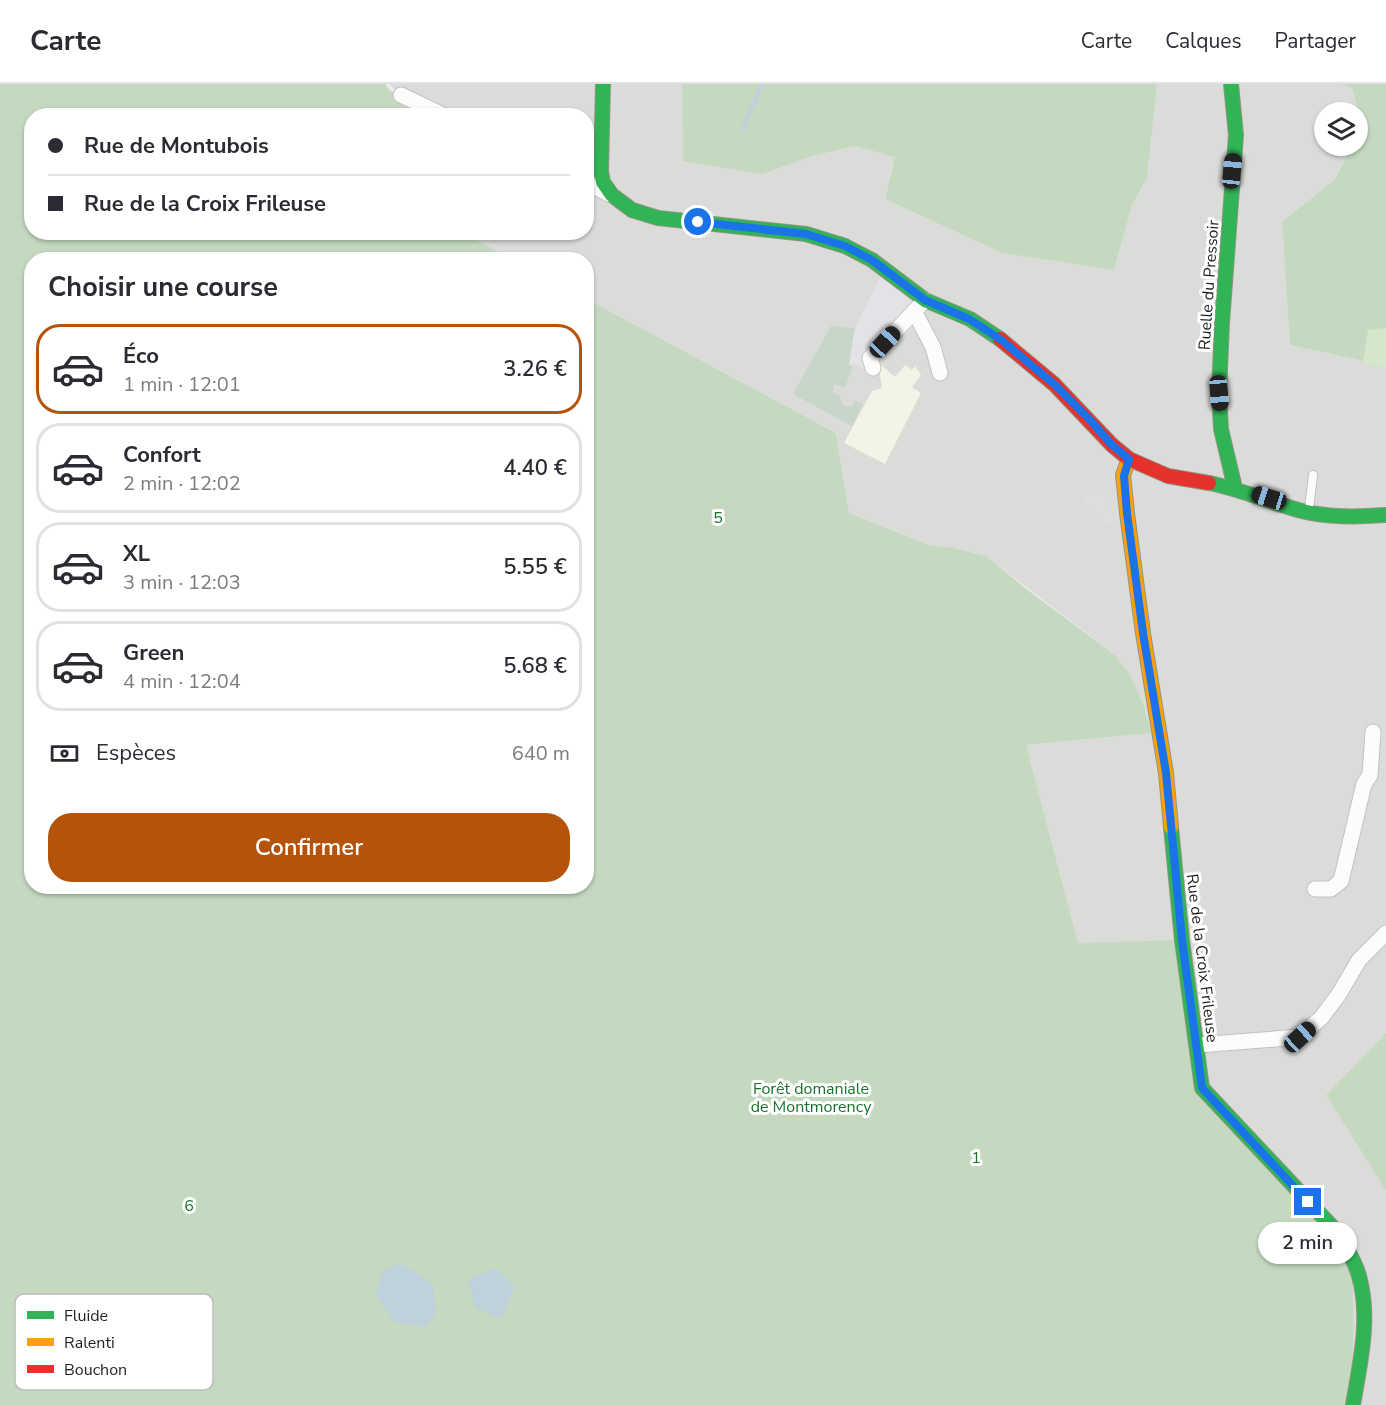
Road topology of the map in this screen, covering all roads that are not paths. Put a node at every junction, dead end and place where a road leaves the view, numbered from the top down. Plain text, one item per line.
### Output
1 (603, 84) edge
2 (1231, 84) edge
3 (401, 95) dead end
4 (428, 108) edge
5 (594, 186) edge
6 (612, 195) junction
7 (919, 305) junction
8 (866, 361) dead end
9 (940, 373) dead end
10 (1129, 459) junction
11 (1313, 475) dead end
12 (1235, 488) junction
13 (1308, 512) junction
14 (1386, 514) edge
15 (1373, 732) dead end
16 (1377, 774) edge
17 (1315, 889) dead end
18 (1386, 933) edge
19 (1198, 1045) junction
20 (1353, 1405) edge

1 - 6 street
2 - 12 street, Ruelle du Pressoir
3 - 4 street
5 - 6 street
6 - 7 street
7 - 8 street
7 - 9 street
7 - 10 street
10 - 12 street
10 - 19 street, Rue de la Croix Frileuse
11 - 13 lane
12 - 13 street
13 - 14 street
15 - 16 street
16 - 17 street
18 - 19 street
19 - 20 street, Rue de la Croix Frileuse

